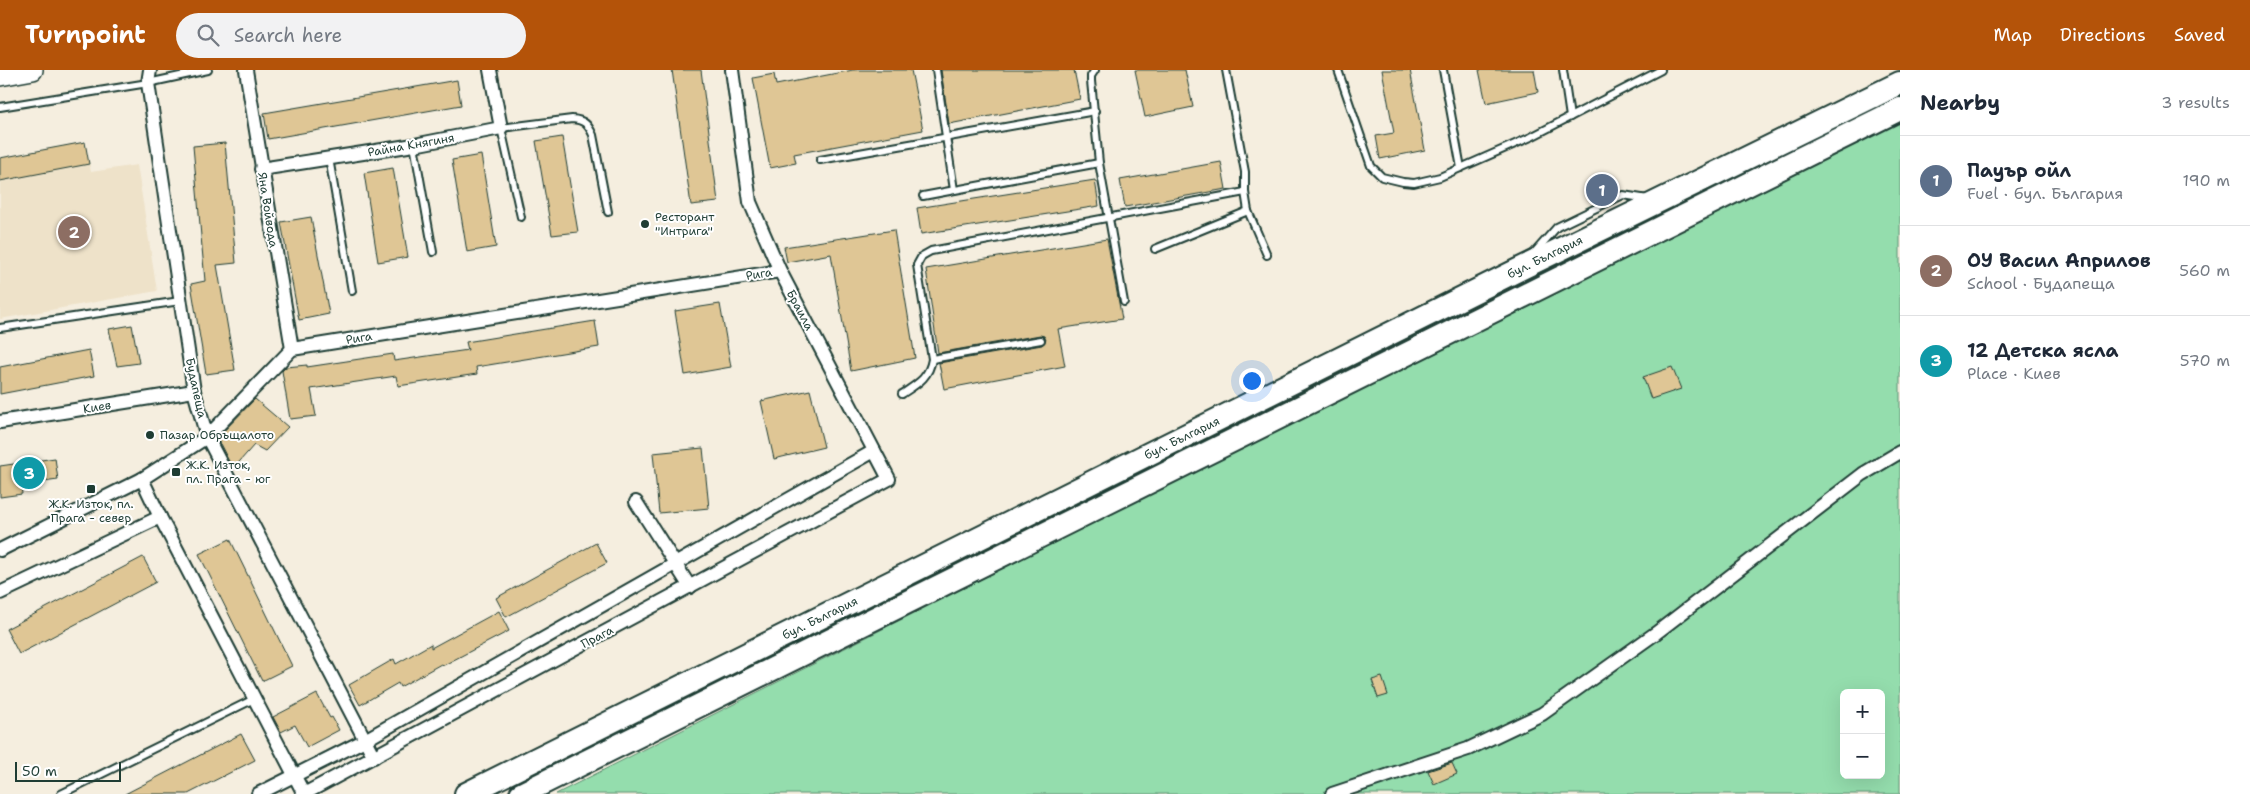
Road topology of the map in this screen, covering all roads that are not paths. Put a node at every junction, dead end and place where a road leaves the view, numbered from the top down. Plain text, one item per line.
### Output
1 (33, 70) edge
2 (208, 70) edge
3 (246, 70) edge
4 (490, 70) edge
5 (732, 70) edge
6 (936, 70) edge
7 (1095, 70) edge
8 (1226, 70) edge
9 (1338, 70) edge
10 (1443, 70) edge
11 (1564, 70) edge
12 (1660, 70) edge
13 (1900, 74) edge
14 (0, 76) edge
15 (149, 76) edge
16 (1900, 83) edge
17 (0, 107) edge
18 (1900, 109) edge
19 (1095, 112) junction
20 (1570, 117) junction
21 (1830, 117) junction
22 (502, 128) junction
23 (946, 138) junction
24 (414, 145) junction
25 (329, 158) junction
26 (820, 160) dead end
27 (1100, 163) junction
28 (1461, 168) junction
29 (262, 169) junction
30 (954, 190) junction
31 (1245, 192) junction
32 (923, 196) dead end
33 (1248, 211) junction
34 (608, 212) dead end
35 (1108, 216) junction
36 (521, 217) dead end
37 (1155, 249) dead end
38 (433, 252) dead end
39 (1267, 255) dead end
40 (780, 271) junction
41 (352, 291) dead end
42 (180, 301) junction
43 (1124, 302) dead end
44 (0, 328) edge
45 (1041, 340) dead end
46 (292, 349) junction
47 (932, 359) junction
48 (194, 391) junction
49 (902, 394) dead end
50 (0, 422) edge
51 (207, 437) junction
52 (874, 451) junction
53 (1900, 452) edge
54 (142, 479) junction
55 (889, 479) joint
56 (636, 502) dead end
57 (160, 517) junction
58 (0, 550) edge
59 (676, 563) junction
60 (690, 587) junction
61 (0, 593) edge
62 (254, 699) junction
63 (365, 740) junction
64 (374, 757) junction
65 (295, 776) junction
66 (61, 794) edge
67 (258, 794) edge
68 (304, 794) edge
69 (466, 794) edge
70 (521, 794) edge
71 (1332, 794) edge

1 - 14 main road
2 - 15 lane
3 - 29 street, Яна Войвода
4 - 22 street
5 - 40 street, Браила
6 - 23 lane
7 - 19 lane
8 - 31 lane
9 - 28 lane
10 - 28 lane
11 - 20 lane
12 - 20 lane
13 - 21 highway
15 - 17 lane
15 - 42 street, Будапеща
16 - 21 highway, бул. България
18 - 70 highway, бул. България
19 - 23 lane
19 - 27 lane
20 - 28 lane
21 - 69 highway, бул. България
22 - 24 street, Райна Княгиня
22 - 34 lane
22 - 36 lane
23 - 26 lane
23 - 30 lane
24 - 25 street, Райна Княгиня
24 - 38 lane
25 - 29 street, Райна Княгиня
25 - 41 lane
27 - 30 lane
27 - 35 lane
29 - 46 street, Яна Войвода
30 - 32 lane
31 - 33 lane
31 - 35 lane
33 - 37 lane
33 - 39 lane
35 - 43 lane
35 - 47 lane
40 - 46 street, Рига
40 - 52 street, Браила
42 - 44 lane
42 - 48 street, Будапеща
45 - 47 lane
46 - 51 street
47 - 49 lane
48 - 50 street, Киев
48 - 51 street, Будапеща
51 - 54 street
51 - 63 street, Будапеща
52 - 55 street, Браила
52 - 59 street
53 - 71 street
54 - 57 street
54 - 58 street
55 - 60 street, Прага
56 - 59 street
57 - 61 street
57 - 62 street
59 - 60 street
59 - 63 street
60 - 64 street, Прага
62 - 65 street
62 - 66 lane
63 - 64 street, Будапеща
63 - 65 street
64 - 68 street, Прага
65 - 67 street
65 - 68 street

